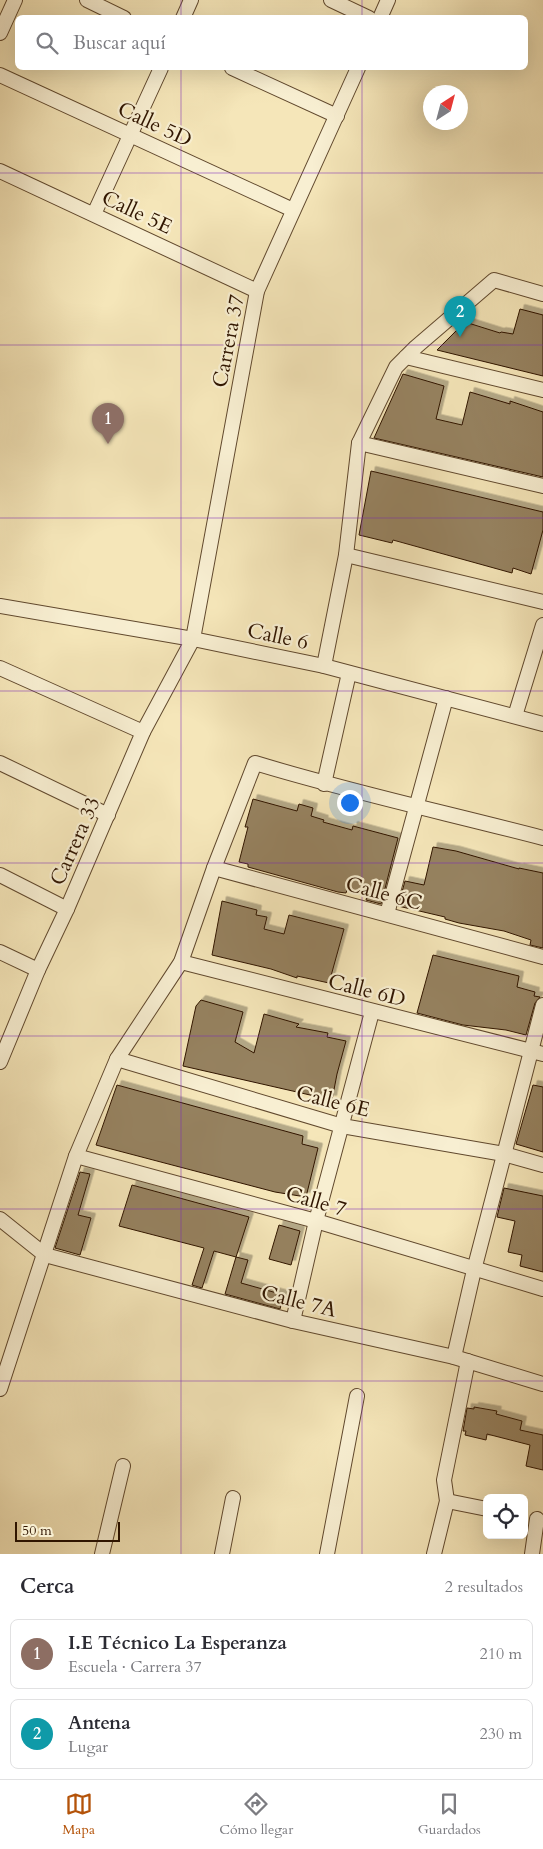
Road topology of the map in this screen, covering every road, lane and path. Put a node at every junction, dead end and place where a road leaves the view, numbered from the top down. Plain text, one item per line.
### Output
1 (15, 0) edge
2 (86, 0) edge
3 (192, 0) edge
4 (331, 0) edge
5 (388, 0) edge
6 (118, 15) edge
7 (185, 15) edge
8 (363, 15) edge
9 (381, 15) edge
10 (0, 33) edge
11 (160, 70) edge
12 (236, 70) edge
13 (357, 70) edge
14 (0, 75) edge
15 (337, 116) junction
16 (130, 135) junction
17 (0, 171) edge
18 (293, 210) junction
19 (94, 214) junction
20 (258, 291) junction
21 (543, 294) edge
22 (406, 357) junction
23 (543, 390) edge
24 (359, 443) junction
25 (543, 486) edge
26 (346, 555) junction
27 (543, 602) edge
28 (0, 606) edge
29 (543, 625) edge
30 (193, 639) junction
31 (324, 666) junction
32 (0, 668) edge
33 (349, 672) junction
34 (446, 698) junction
35 (515, 716) junction
36 (543, 724) edge
37 (143, 732) junction
38 (0, 763) edge
39 (324, 784) junction
40 (416, 805) junction
41 (108, 815) junction
42 (543, 838) edge
43 (214, 868) junction
44 (0, 875) edge
45 (67, 909) junction
46 (387, 914) junction
47 (0, 952) edge
48 (543, 957) edge
49 (181, 962) junction
50 (38, 970) junction
51 (543, 1005) edge
52 (372, 1012) junction
53 (536, 1052) edge
54 (117, 1059) junction
55 (0, 1062) edge
56 (342, 1126) junction
57 (504, 1154) junction
58 (76, 1156) junction
59 (543, 1164) edge
60 (0, 1219) edge
61 (316, 1221) junction
62 (45, 1255) junction
63 (474, 1270) junction
64 (543, 1289) edge
65 (293, 1322) junction
66 (461, 1359) junction
67 (543, 1384) edge
68 (0, 1390) edge
69 (357, 1396) dead end
70 (123, 1466) dead end
71 (233, 1498) dead end
72 (447, 1501) junction
73 (483, 1508) edge
74 (535, 1519) edge
75 (102, 1554) edge
76 (222, 1554) edge
77 (327, 1554) edge
78 (434, 1554) edge
79 (532, 1554) edge

1 - 10 street
2 - 6 street
3 - 7 street
4 - 8 street
5 - 9 street
11 - 16 street
12 - 15 street
13 - 15 street, Carrera 37
14 - 16 street, Calle 5D
15 - 18 street, Carrera 37
16 - 18 street, Calle 5D
16 - 19 street
17 - 19 street, Calle 5E
18 - 20 street, Carrera 37
19 - 20 street, Calle 5E
20 - 30 street, Carrera 37
21 - 22 street
22 - 23 street
22 - 24 street
24 - 25 street
24 - 26 street
26 - 27 street
26 - 31 street
28 - 30 street, Calle 6
29 - 35 street
30 - 31 street, Calle 6
30 - 37 street, Carrera 33
31 - 33 street, Calle 6
32 - 37 street
33 - 34 street, Calle 6
33 - 39 street
34 - 35 street, Calle 6
34 - 40 street
35 - 36 street, Calle 6
37 - 41 street, Carrera 33
38 - 41 street
39 - 40 street
39 - 43 street
40 - 42 street
40 - 46 street
41 - 45 street, Carrera 33
43 - 46 street, Calle 6C
43 - 49 street
44 - 45 street
45 - 50 street, Carrera 33
46 - 48 street, Calle 6C
47 - 50 street
49 - 52 street, Calle 6D
49 - 54 street
50 - 55 street, Carrera 33
51 - 53 street
52 - 53 street, Calle 6D
52 - 56 street
53 - 57 street
54 - 56 street, Calle 6E
54 - 58 street
56 - 57 street, Calle 6E
56 - 61 street
57 - 59 street, Calle 6E
57 - 63 street
58 - 61 street, Calle 7
58 - 62 street
60 - 62 street
61 - 63 street, Calle 7
61 - 65 street
62 - 65 street, Calle 7A
62 - 68 street
63 - 64 street, Calle 7
63 - 66 street
65 - 66 street, Calle 7A
66 - 67 street, Calle 7A
66 - 72 street
69 - 77 street
70 - 75 street
71 - 76 street
72 - 73 street
72 - 78 street
74 - 79 street

